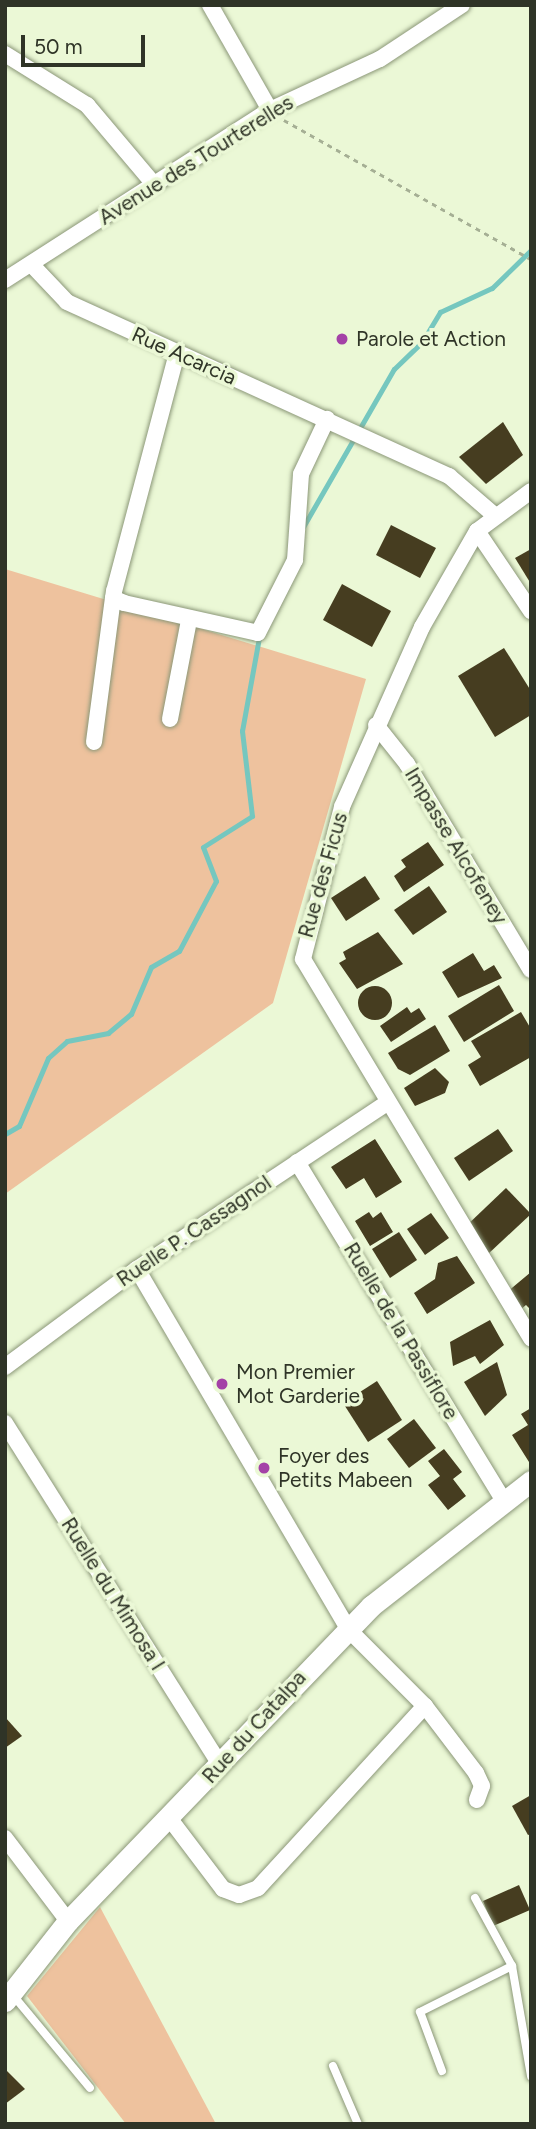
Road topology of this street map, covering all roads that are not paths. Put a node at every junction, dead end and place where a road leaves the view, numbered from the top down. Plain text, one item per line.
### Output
1 (210, 5) edge
2 (462, 5) edge
3 (5, 54) edge
4 (270, 110) junction
5 (153, 183) junction
6 (31, 264) junction
7 (5, 280) edge
8 (177, 353) junction
9 (327, 419) junction
10 (531, 491) edge
11 (493, 513) junction
12 (477, 531) junction
13 (113, 598) junction
14 (531, 611) edge
15 (189, 620) junction
16 (170, 719) dead end
17 (376, 724) junction
18 (94, 742) dead end
19 (531, 970) edge
20 (388, 1102) junction
21 (297, 1162) junction
22 (137, 1269) junction
23 (531, 1339) edge
24 (5, 1367) edge
25 (5, 1423) edge
26 (531, 1481) edge
27 (504, 1500) junction
28 (348, 1629) junction
29 (425, 1706) junction
30 (220, 1765) junction
31 (477, 1800) dead end
32 (170, 1819) junction
33 (5, 1838) edge
34 (475, 1898) dead end
35 (68, 1921) junction
36 (512, 1966) junction
37 (7, 1995) edge
38 (333, 2066) dead end
39 (442, 2071) dead end
40 (531, 2076) edge
41 (90, 2088) dead end
42 (358, 2124) edge

1 - 4 street
2 - 4 street, Avenue des Tourterelles
3 - 5 street
4 - 5 street, Avenue des Tourterelles
5 - 6 street, Avenue des Tourterelles
6 - 7 street, Avenue des Tourterelles
6 - 8 street, Rue Acarcia
8 - 9 street, Rue Acarcia
8 - 13 street
9 - 11 street, Rue Acarcia
9 - 15 street
10 - 11 street, Rue des Ficus
11 - 12 street, Rue des Ficus
12 - 14 street
12 - 17 street, Rue des Ficus
13 - 15 street
13 - 18 street
15 - 16 street
17 - 19 street, Impasse Alcofeney
17 - 20 street, Rue des Ficus
20 - 21 street, Ruelle P. Cassagnol
20 - 23 street, Rue des Ficus
21 - 22 street, Ruelle P. Cassagnol
21 - 27 street, Ruelle de la Passiflore
22 - 24 street, Ruelle P. Cassagnol
22 - 28 street
25 - 30 street, Ruelle du Mimosa I
26 - 27 street, Rue du Catalpa
27 - 28 street, Rue du Catalpa
28 - 29 street
28 - 30 street, Rue du Catalpa
29 - 31 street
29 - 32 street
30 - 32 street, Rue du Catalpa
32 - 35 street, Rue du Catalpa
33 - 35 street
34 - 36 lane
35 - 37 street, Rue du Catalpa
36 - 39 lane
36 - 40 lane
37 - 41 lane
38 - 42 lane

